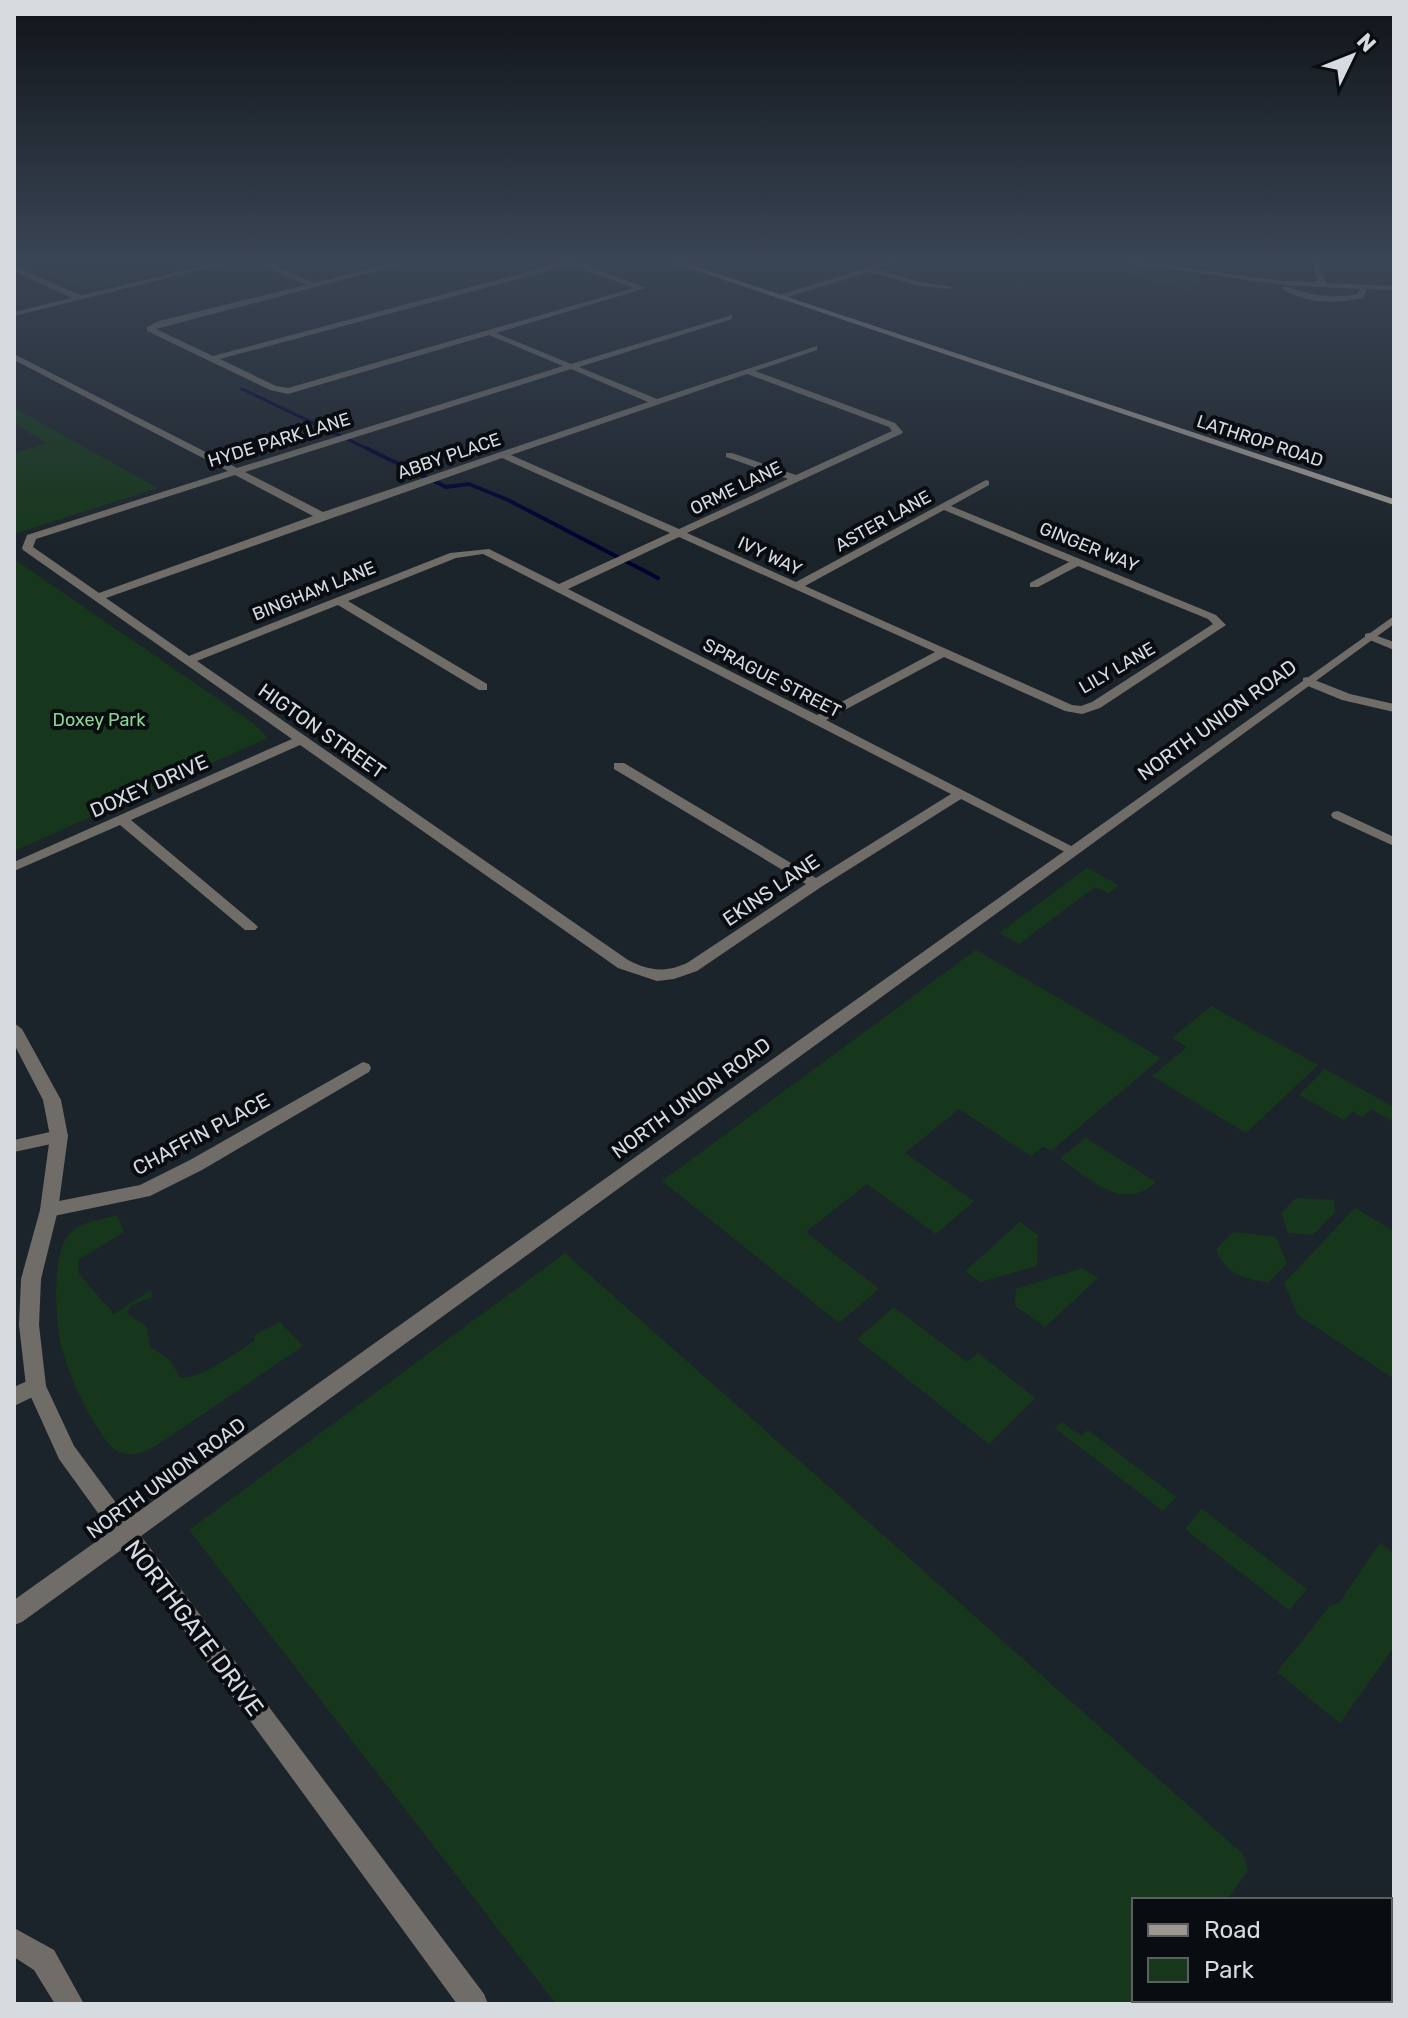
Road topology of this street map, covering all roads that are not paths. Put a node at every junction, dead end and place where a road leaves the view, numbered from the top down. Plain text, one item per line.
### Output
1 (196, 352) edge
2 (236, 352) edge
3 (427, 352) edge
4 (537, 352) edge
5 (616, 352) edge
6 (802, 352) edge
7 (948, 352) edge
8 (958, 352) edge
9 (14, 357) edge
10 (211, 359) junction
11 (572, 366) junction
12 (748, 371) junction
13 (1059, 388) junction
14 (657, 402) junction
15 (504, 455) junction
16 (729, 455) dead end
17 (236, 470) junction
18 (794, 478) junction
19 (986, 483) dead end
20 (1394, 493) edge
21 (1394, 502) edge
22 (943, 506) junction
23 (322, 516) junction
24 (680, 534) junction
25 (26, 544) joint
26 (454, 555) joint
27 (1077, 562) junction
28 (1034, 585) dead end
29 (794, 587) junction
30 (558, 589) junction
31 (96, 598) junction
32 (340, 601) junction
33 (1394, 619) edge
34 (1220, 622) joint
35 (1369, 636) junction
36 (1394, 646) edge
37 (942, 653) junction
38 (187, 661) junction
39 (1307, 681) junction
40 (483, 687) dead end
41 (1022, 690) joint
42 (1394, 708) edge
43 (815, 721) junction
44 (300, 740) junction
45 (619, 766) dead end
46 (961, 793) junction
47 (1338, 815) dead end
48 (123, 820) junction
49 (1394, 842) edge
50 (1072, 850) junction
51 (14, 867) edge
52 (816, 884) junction
53 (250, 927) dead end
54 (599, 948) joint
55 (14, 1029) edge
56 (363, 1068) dead end
57 (59, 1136) junction
58 (14, 1146) edge
59 (49, 1210) junction
60 (25, 1392) edge
61 (124, 1535) junction
62 (14, 1614) edge
63 (16, 1941) edge
64 (70, 2004) edge
65 (474, 2004) edge

1 - 10 street
2 - 10 street
3 - 10 street
4 - 11 street
5 - 11 street, HYDE PARK LANE
6 - 12 street, ABBY PLACE
7 - 13 main road, LATHROP ROAD
8 - 13 main road, LATHROP ROAD
9 - 17 street
11 - 14 street
11 - 17 street, HYDE PARK LANE
12 - 14 street, ABBY PLACE
12 - 18 street, ORME LANE
13 - 20 main road, LATHROP ROAD
13 - 21 main road, LATHROP ROAD
14 - 15 street, ABBY PLACE
15 - 23 street, ABBY PLACE
15 - 24 street, IVY WAY
16 - 18 street
17 - 23 street
17 - 25 street, HYDE PARK LANE
18 - 24 street, ORME LANE
19 - 22 street, ASTER LANE
22 - 27 street, GINGER WAY
22 - 29 street, ASTER LANE
23 - 31 street, ABBY PLACE
24 - 29 street, IVY WAY
24 - 30 street, ORME LANE
25 - 31 street, HIGTON STREET
26 - 30 street, SPRAGUE STREET
26 - 32 street, BINGHAM LANE
27 - 28 street
27 - 34 street, GINGER WAY
29 - 37 street, IVY WAY
30 - 43 street, SPRAGUE STREET
31 - 38 street, HIGTON STREET
32 - 38 street, BINGHAM LANE
32 - 40 street
33 - 35 street, NORTH UNION ROAD
34 - 41 street, LILY LANE
35 - 36 street
35 - 39 street, NORTH UNION ROAD
37 - 41 street, IVY WAY
37 - 43 street
38 - 44 street, HIGTON STREET
39 - 42 street
39 - 50 street, NORTH UNION ROAD
43 - 46 street, SPRAGUE STREET
44 - 48 street, DOXEY DRIVE
44 - 54 street, HIGTON STREET
45 - 52 street
46 - 50 street, SPRAGUE STREET
46 - 52 street, EKINS LANE
47 - 49 street
48 - 51 street, DOXEY DRIVE
48 - 53 street
50 - 61 street, NORTH UNION ROAD
52 - 54 street, EKINS LANE
55 - 57 street, NORTHGATE DRIVE
56 - 59 street, CHAFFIN PLACE
57 - 58 street
57 - 59 street, NORTHGATE DRIVE
59 - 60 street, NORTHGATE DRIVE
60 - 61 street, NORTHGATE DRIVE
61 - 62 street, NORTH UNION ROAD
61 - 65 street, NORTHGATE DRIVE
63 - 64 street

